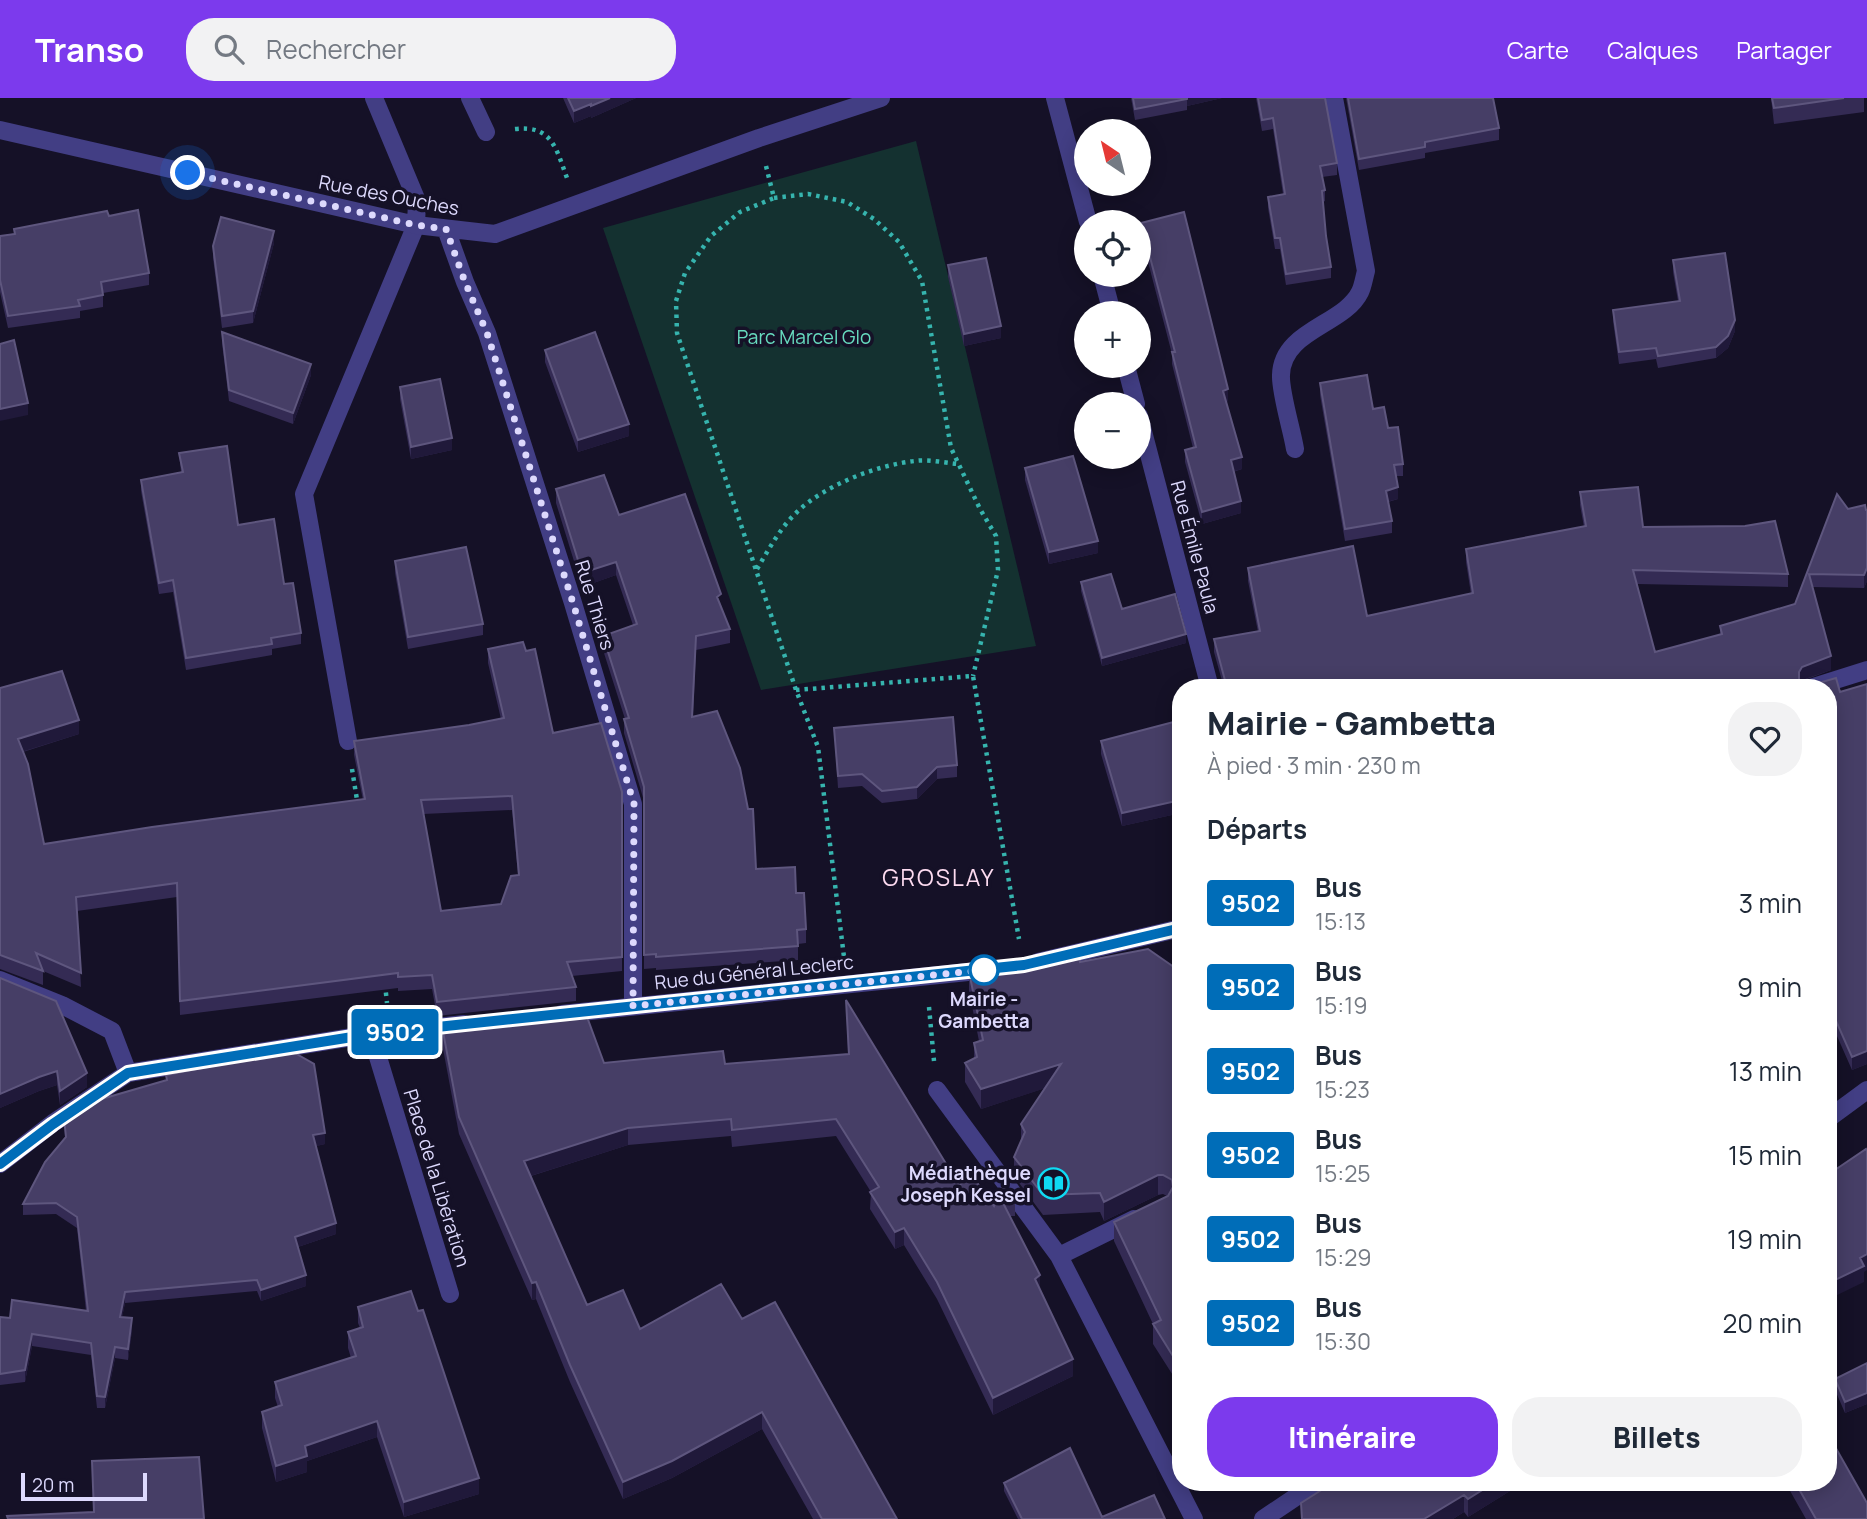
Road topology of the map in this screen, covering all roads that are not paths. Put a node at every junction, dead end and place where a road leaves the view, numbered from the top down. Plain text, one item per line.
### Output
1 (374, 98) edge
2 (470, 98) edge
3 (881, 98) edge
4 (1055, 98) edge
5 (1334, 98) edge
6 (0, 130) edge
7 (486, 132) road end
8 (1085, 210) edge
9 (416, 225) junction
10 (446, 229) junction
11 (1295, 449) dead end
12 (1151, 462) edge
13 (1867, 670) edge
14 (1208, 679) edge
15 (1837, 679) edge
16 (348, 741) road end
17 (1172, 930) edge
18 (0, 980) edge
19 (633, 1006) junction
20 (551, 1015) edge
21 (482, 1022) edge
22 (371, 1034) junction
23 (128, 1073) junction
24 (937, 1090) road end
25 (1867, 1090) edge
26 (1837, 1112) edge
27 (0, 1164) edge
28 (1151, 1211) edge
29 (1059, 1256) junction
30 (450, 1294) dead end
31 (1172, 1476) edge
32 (1180, 1491) edge
33 (1305, 1491) edge
34 (1194, 1519) edge
35 (1263, 1519) edge

1 - 9 street
2 - 7 street
3 - 10 street, Rue des Ouches
4 - 8 street
5 - 11 street
6 - 9 street, Rue des Ouches
9 - 10 street, Rue des Ouches
9 - 16 street
10 - 19 street, Rue Thiers
12 - 14 street, Rue Émile Paula
13 - 15 street
17 - 19 street, Rue du Général Leclerc
18 - 23 street
19 - 20 street, Rue du Général Leclerc
21 - 22 street
22 - 23 street
22 - 30 street, Place de la Libération
23 - 27 street
24 - 29 street
25 - 26 street
28 - 29 street
29 - 31 street
32 - 34 street
33 - 35 street

